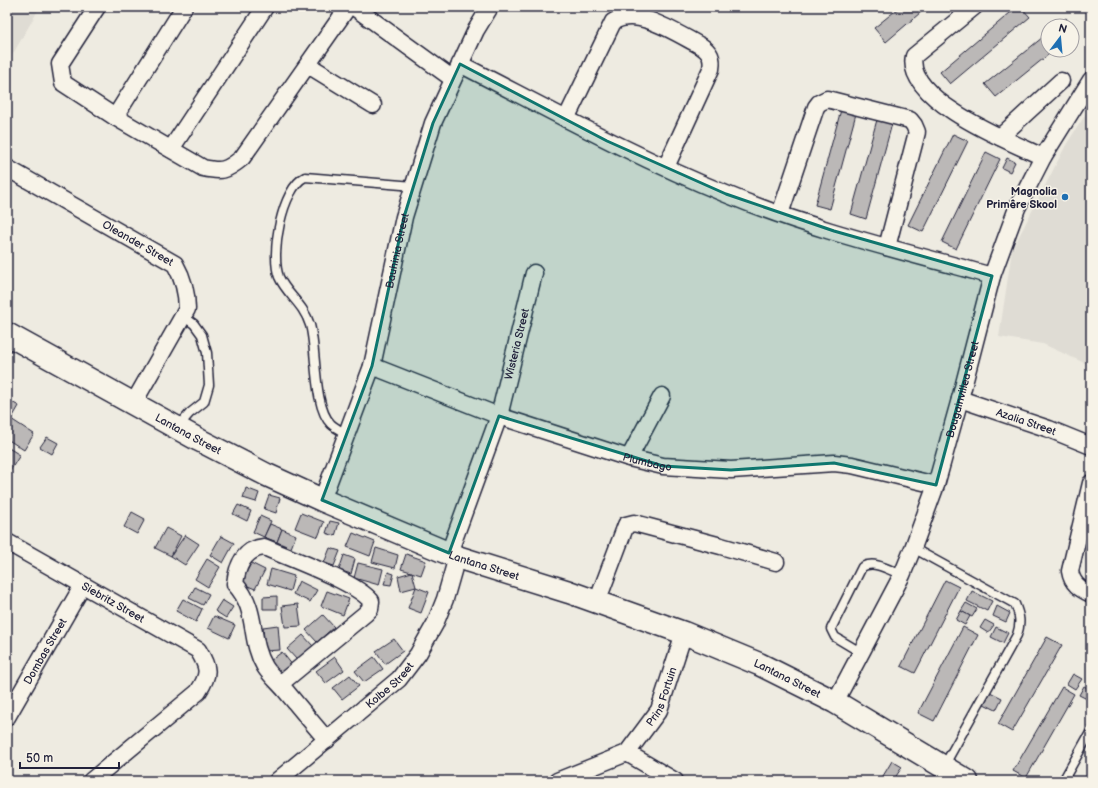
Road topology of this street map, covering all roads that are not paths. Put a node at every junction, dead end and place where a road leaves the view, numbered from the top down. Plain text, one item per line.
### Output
1 (97, 7) edge
2 (184, 7) edge
3 (265, 7) edge
4 (348, 7) edge
5 (354, 7) edge
6 (490, 7) edge
7 (974, 7) edge
8 (643, 12) edge
9 (460, 64) junction
10 (308, 65) junction
11 (453, 79) junction
12 (1091, 80) edge
13 (1061, 81) dead end
14 (373, 105) dead end
15 (115, 117) junction
16 (566, 118) junction
17 (1000, 137) junction
18 (171, 150) junction
19 (1043, 157) junction
20 (666, 167) junction
21 (7, 168) edge
22 (414, 186) junction
23 (780, 214) junction
24 (887, 247) junction
25 (534, 273) dead end
26 (992, 276) junction
27 (183, 316) junction
28 (7, 334) edge
29 (372, 366) junction
30 (662, 396) dead end
31 (960, 399) junction
32 (133, 404) junction
33 (499, 416) junction
34 (177, 428) junction
35 (347, 434) junction
36 (1091, 446) edge
37 (629, 458) junction
38 (1091, 483) edge
39 (936, 485) junction
40 (322, 500) junction
41 (7, 542) edge
42 (913, 548) junction
43 (453, 555) junction
44 (776, 562) dead end
45 (902, 575) junction
46 (83, 585) junction
47 (1091, 594) edge
48 (597, 602) junction
49 (684, 633) junction
50 (860, 652) junction
51 (280, 684) junction
52 (835, 702) junction
53 (7, 717) edge
54 (1091, 731) edge
55 (327, 740) junction
56 (627, 754) junction
57 (944, 767) junction
58 (91, 781) edge
59 (277, 781) edge
60 (557, 781) edge
61 (676, 781) edge
62 (967, 781) edge
63 (1063, 781) edge

1 - 15 street
2 - 15 street
3 - 18 street
4 - 10 street
5 - 11 street
6 - 9 street, Bauhinia Street
7 - 17 street
8 - 16 street
8 - 20 street
9 - 11 street, Bauhinia Street
9 - 16 street
10 - 14 street
10 - 18 street
11 - 22 street, Bauhinia Street
12 - 19 street, Bougainvillea Street
13 - 17 street
15 - 18 street
16 - 20 street
17 - 19 street
19 - 26 street, Bougainvillea Street
20 - 23 street
21 - 27 street, Oleander Street
22 - 29 street, Bauhinia Street
22 - 35 lane
23 - 24 street
23 - 24 street
24 - 26 street
25 - 33 street, Wisteria Street
26 - 31 street, Bougainvillea Street
27 - 32 street, Oleander Street
27 - 34 lane
28 - 32 street, Lantana Street
29 - 33 street, Plumbago
29 - 35 street, Bauhinia Street
30 - 37 street
31 - 36 street, Azalia Street
31 - 39 street, Bougainvillea Street
32 - 34 street, Lantana Street
33 - 37 street, Plumbago
33 - 43 street, Wisteria Street
34 - 40 street, Lantana Street
35 - 40 street, Bauhinia Street
37 - 39 street, Plumbago
38 - 47 street
39 - 42 street, Bougainvillea Street
40 - 43 street, Lantana Street
41 - 46 street, Siebritz Street
42 - 45 street, Bougainvillea Street
42 - 57 lane
43 - 48 street, Lantana Street
43 - 55 street, Kolbe Street
44 - 48 street
45 - 50 street, Bougainvillea Street
45 - 50 lane
46 - 53 street, Dombas Street
46 - 58 street, Siebritz Street
48 - 49 street, Lantana Street
49 - 52 street, Lantana Street
49 - 56 street, Prins Fortuin
50 - 52 street, Bougainvillea Street
51 - 51 street
51 - 55 street
52 - 57 street, Lantana Street
54 - 63 lane
55 - 59 street, Kolbe Street
56 - 60 street
56 - 61 street
57 - 62 street, Lantana Street

